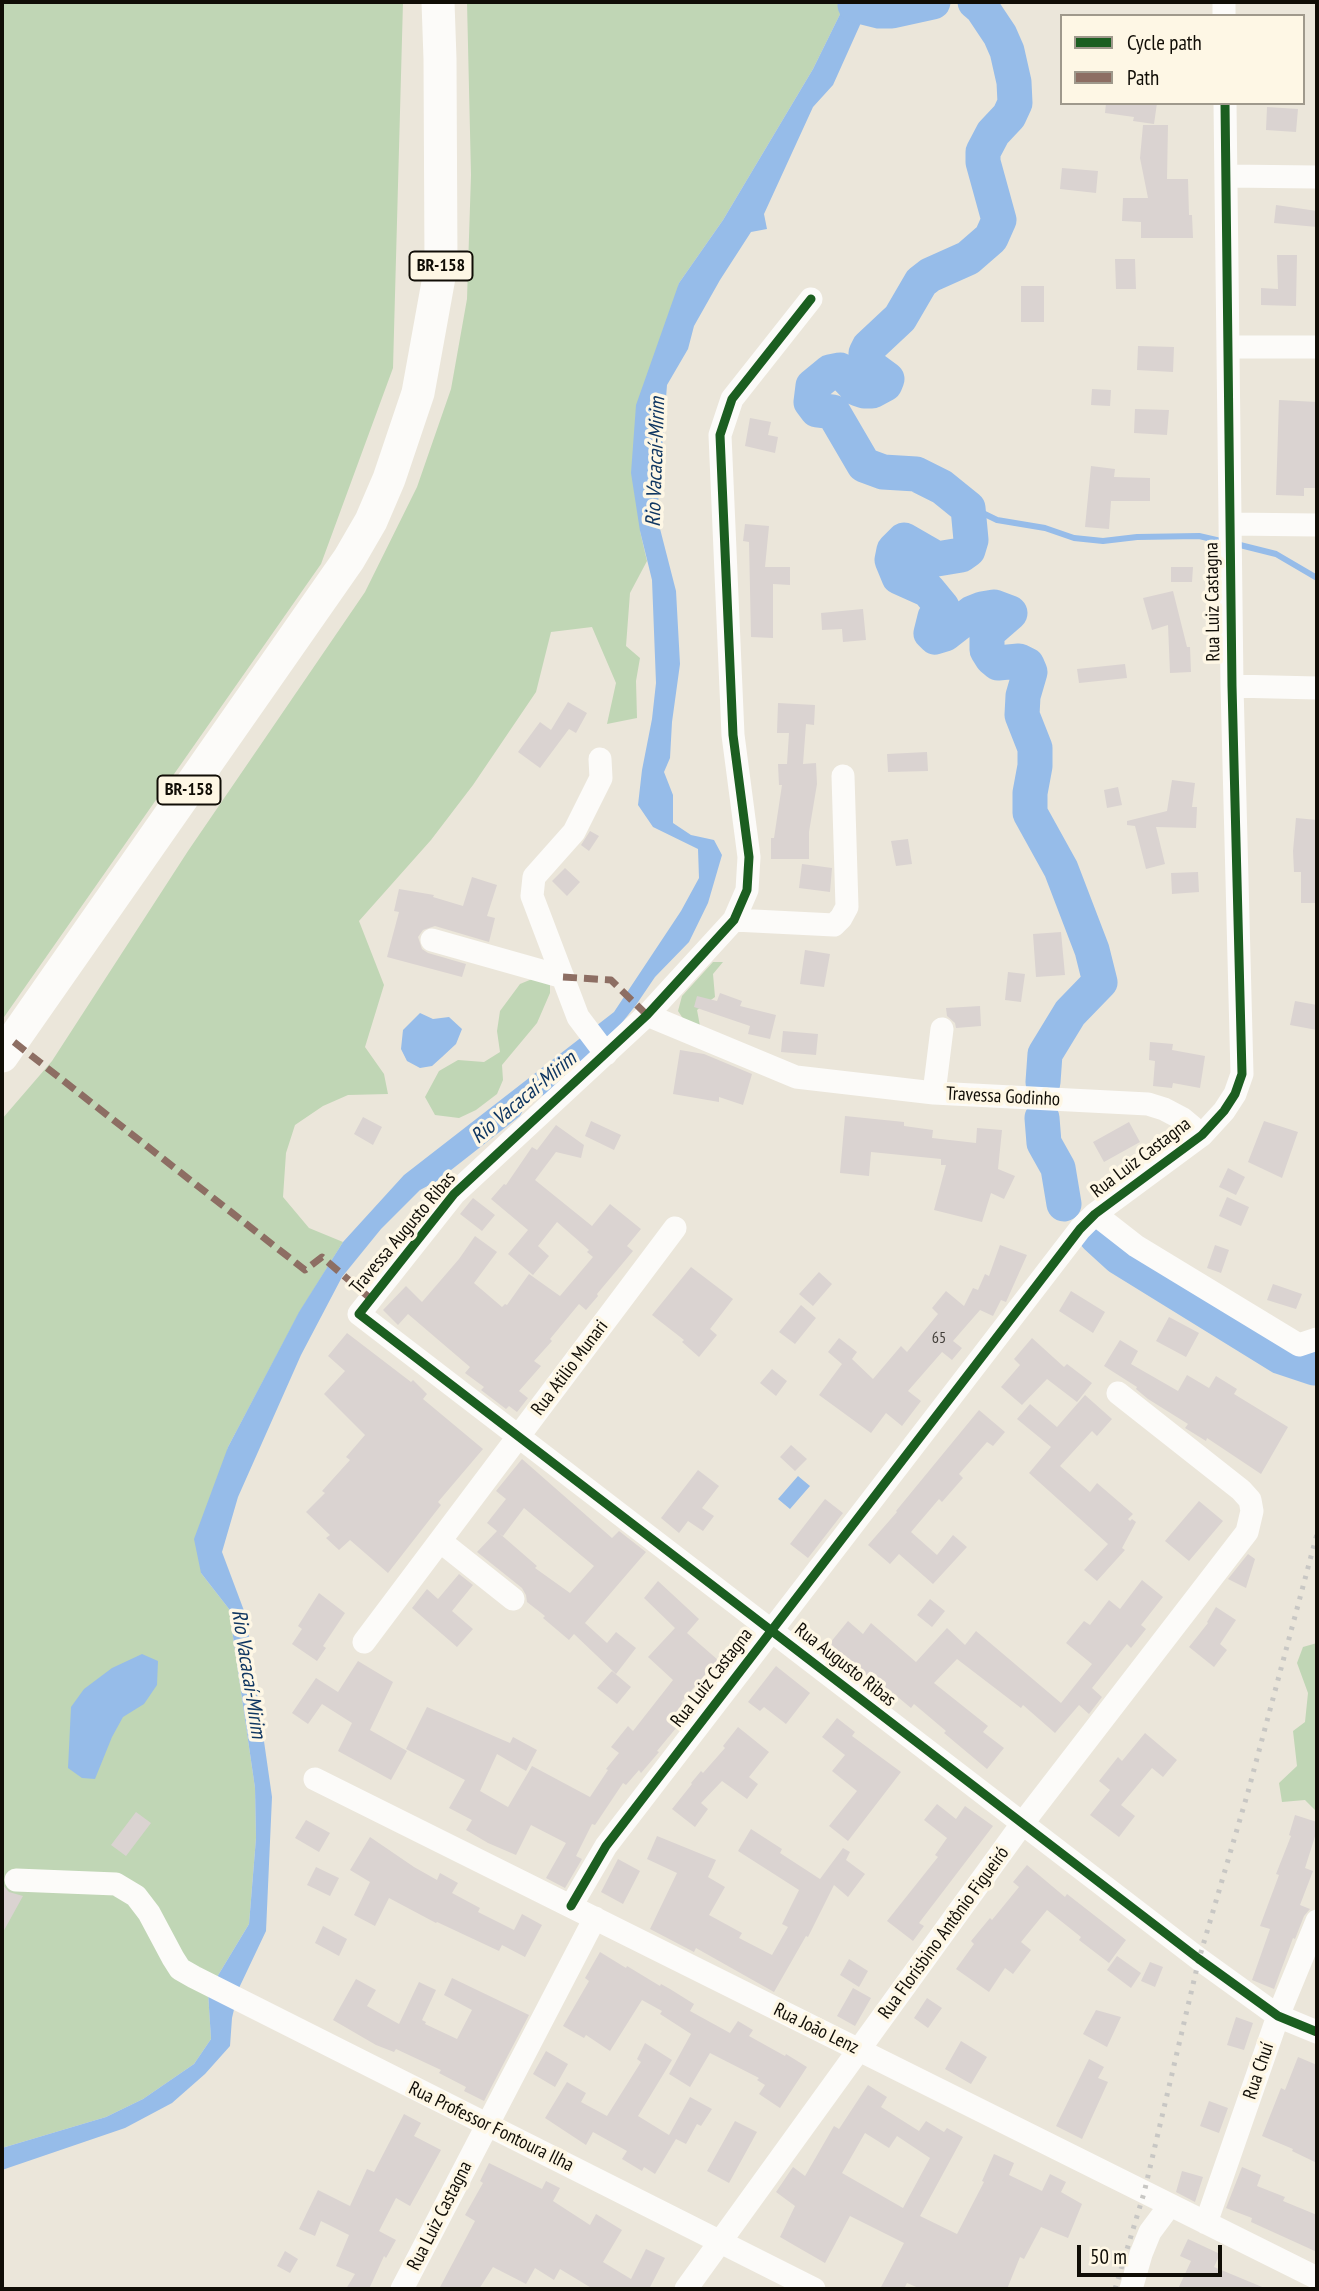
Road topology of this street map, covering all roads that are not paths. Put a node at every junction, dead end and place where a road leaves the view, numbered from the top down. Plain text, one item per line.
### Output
1 (438, 2) edge
2 (1224, 2) edge
3 (1231, 2) edge
4 (1225, 105) edge
5 (1226, 176) junction
6 (1317, 177) edge
7 (811, 299) dead end
8 (1228, 347) junction
9 (1317, 348) edge
10 (1230, 524) junction
11 (1317, 525) edge
12 (1232, 685) junction
13 (1317, 688) edge
14 (600, 759) dead end
15 (843, 776) dead end
16 (734, 920) junction
17 (432, 940) dead end
18 (563, 977) junction
19 (647, 1015) junction
20 (943, 1029) dead end
21 (606, 1054) junction
22 (2, 1056) edge
23 (934, 1093) junction
24 (1202, 1135) junction
25 (1095, 1214) junction
26 (675, 1228) dead end
27 (359, 1314) joint
28 (1317, 1339) edge
29 (1118, 1393) dead end
30 (519, 1437) junction
31 (440, 1541) junction
32 (513, 1599) dead end
33 (771, 1631) junction
34 (364, 1642) dead end
35 (315, 1779) dead end
36 (1023, 1824) junction
37 (16, 1880) dead end
38 (571, 1906) junction
39 (595, 1918) junction
40 (1317, 1922) edge
41 (1278, 2016) junction
42 (1317, 2032) edge
43 (859, 2050) junction
44 (487, 2125) junction
45 (1170, 2205) junction
46 (1206, 2223) junction
47 (720, 2242) junction
48 (1317, 2278) edge
49 (402, 2289) edge
50 (686, 2289) edge
51 (814, 2289) edge
52 (1131, 2289) edge

1 - 22 highway, BR-158
2 - 3 street
4 - 5 street, Rua Luiz Castagna
5 - 6 street
5 - 8 street, Rua Luiz Castagna
7 - 16 street
8 - 9 street
8 - 10 street, Rua Luiz Castagna
10 - 11 street
10 - 12 street, Rua Luiz Castagna
12 - 13 street
12 - 24 street, Rua Luiz Castagna
14 - 18 street
15 - 16 street
16 - 19 street, Travessa Augusto Ribas
17 - 18 street
18 - 21 street
19 - 21 street, Travessa Augusto Ribas
19 - 23 street, Travessa Godinho
20 - 23 street
21 - 27 street, Travessa Augusto Ribas
23 - 24 street, Travessa Godinho
24 - 25 street, Rua Luiz Castagna
25 - 28 street
25 - 33 street, Rua Luiz Castagna
26 - 30 street, Rua Atilio Munari
27 - 30 street, Rua Augusto Ribas
29 - 36 street, Rua Florisbino Antônio Figueiró
30 - 31 street, Rua Atilio Munari
30 - 33 street, Rua Augusto Ribas
31 - 32 street
31 - 34 street, Rua Atilio Munari
33 - 36 street, Rua Augusto Ribas
33 - 38 street, Rua Luiz Castagna
35 - 38 street, Rua João Lenz
36 - 41 street, Rua Augusto Ribas
36 - 43 street, Rua Florisbino Antônio Figueiró
37 - 44 street, Rua Professor Fontoura Ilha
38 - 39 street, Rua João Lenz
39 - 43 street, Rua João Lenz
39 - 44 street, Rua Luiz Castagna
40 - 41 street, Rua Chuí
41 - 42 street, Rua Augusto Ribas
41 - 46 street, Rua Chuí
43 - 45 street, Rua João Lenz
43 - 47 street, Rua Florisbino Antônio Figueiró
44 - 47 street, Rua Professor Fontoura Ilha
44 - 49 street, Rua Luiz Castagna
45 - 46 street, Rua João Lenz
45 - 52 street
46 - 48 street, Rua João Lenz
47 - 50 street, Rua Florisbino Antônio Figueiró
47 - 51 street, Rua Professor Fontoura Ilha

